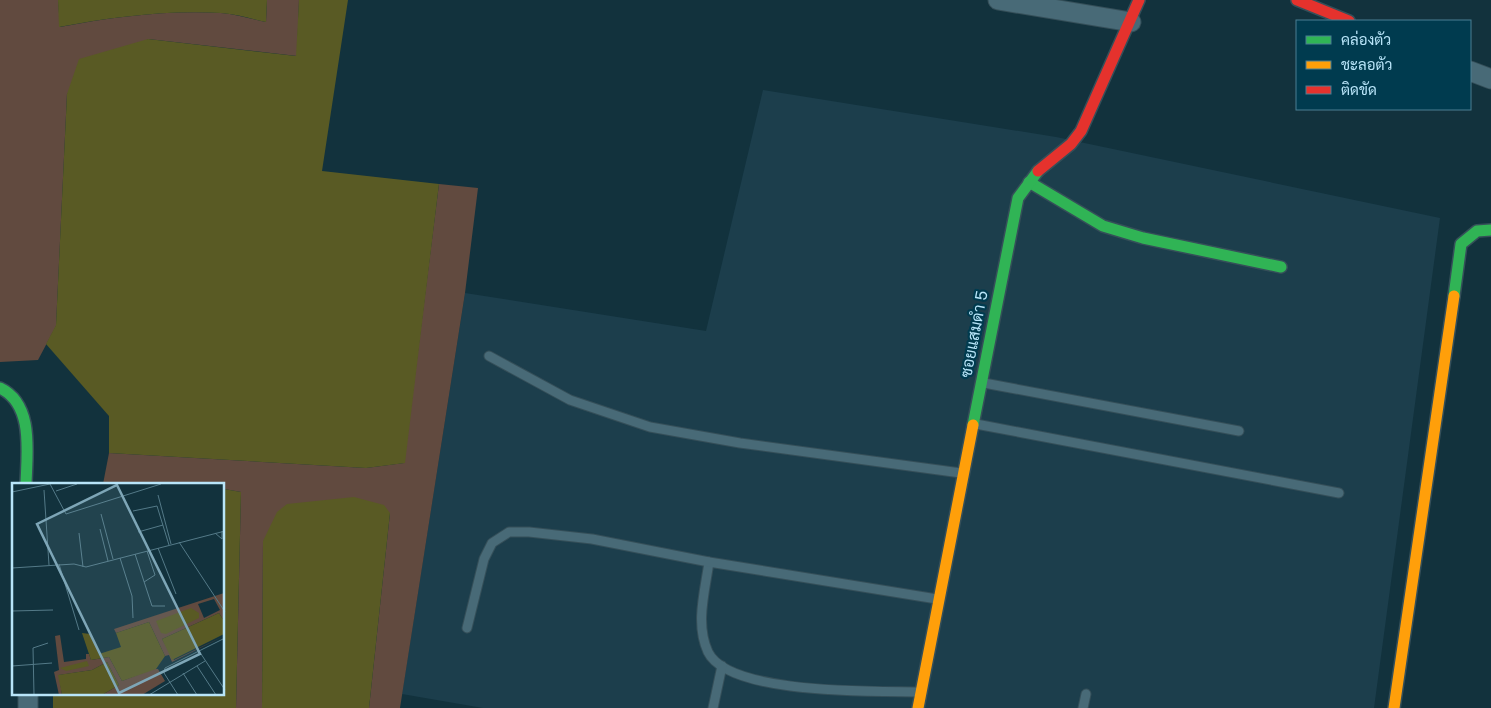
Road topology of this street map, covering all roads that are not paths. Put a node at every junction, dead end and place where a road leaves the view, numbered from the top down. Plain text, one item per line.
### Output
1 (998, 0) edge
2 (1139, 0) edge
3 (1297, 0) edge
4 (1347, 20) edge
5 (1131, 22) junction
6 (1471, 71) edge
7 (1491, 80) edge
8 (1029, 182) junction
9 (1491, 230) edge
10 (1281, 267) dead end
11 (490, 356) dead end
12 (981, 382) junction
13 (0, 388) edge
14 (973, 423) junction
15 (1239, 431) dead end
16 (964, 473) junction
17 (26, 483) edge
18 (1339, 493) dead end
19 (709, 562) junction
20 (939, 600) junction
21 (467, 628) dead end
22 (722, 666) junction
23 (921, 692) junction
24 (1086, 694) dead end
25 (713, 708) edge
26 (918, 708) edge
27 (1083, 708) edge
28 (1394, 708) edge

1 - 5 street
2 - 5 street, ซอยแสมดำ 5
3 - 4 street
5 - 8 street, ซอยแสมดำ 5
6 - 7 street
8 - 10 street
8 - 12 street, ซอยแสมดำ 5
9 - 28 street
11 - 16 lane
12 - 14 street, ซอยแสมดำ 5
12 - 15 lane
13 - 17 street
14 - 16 street, ซอยแสมดำ 5
14 - 18 lane
16 - 20 street, ซอยแสมดำ 5
19 - 20 lane
19 - 21 lane
19 - 22 lane
20 - 23 street, ซอยแสมดำ 5
22 - 23 lane
22 - 25 lane
23 - 26 street, ซอยแสมดำ 5
24 - 27 lane

